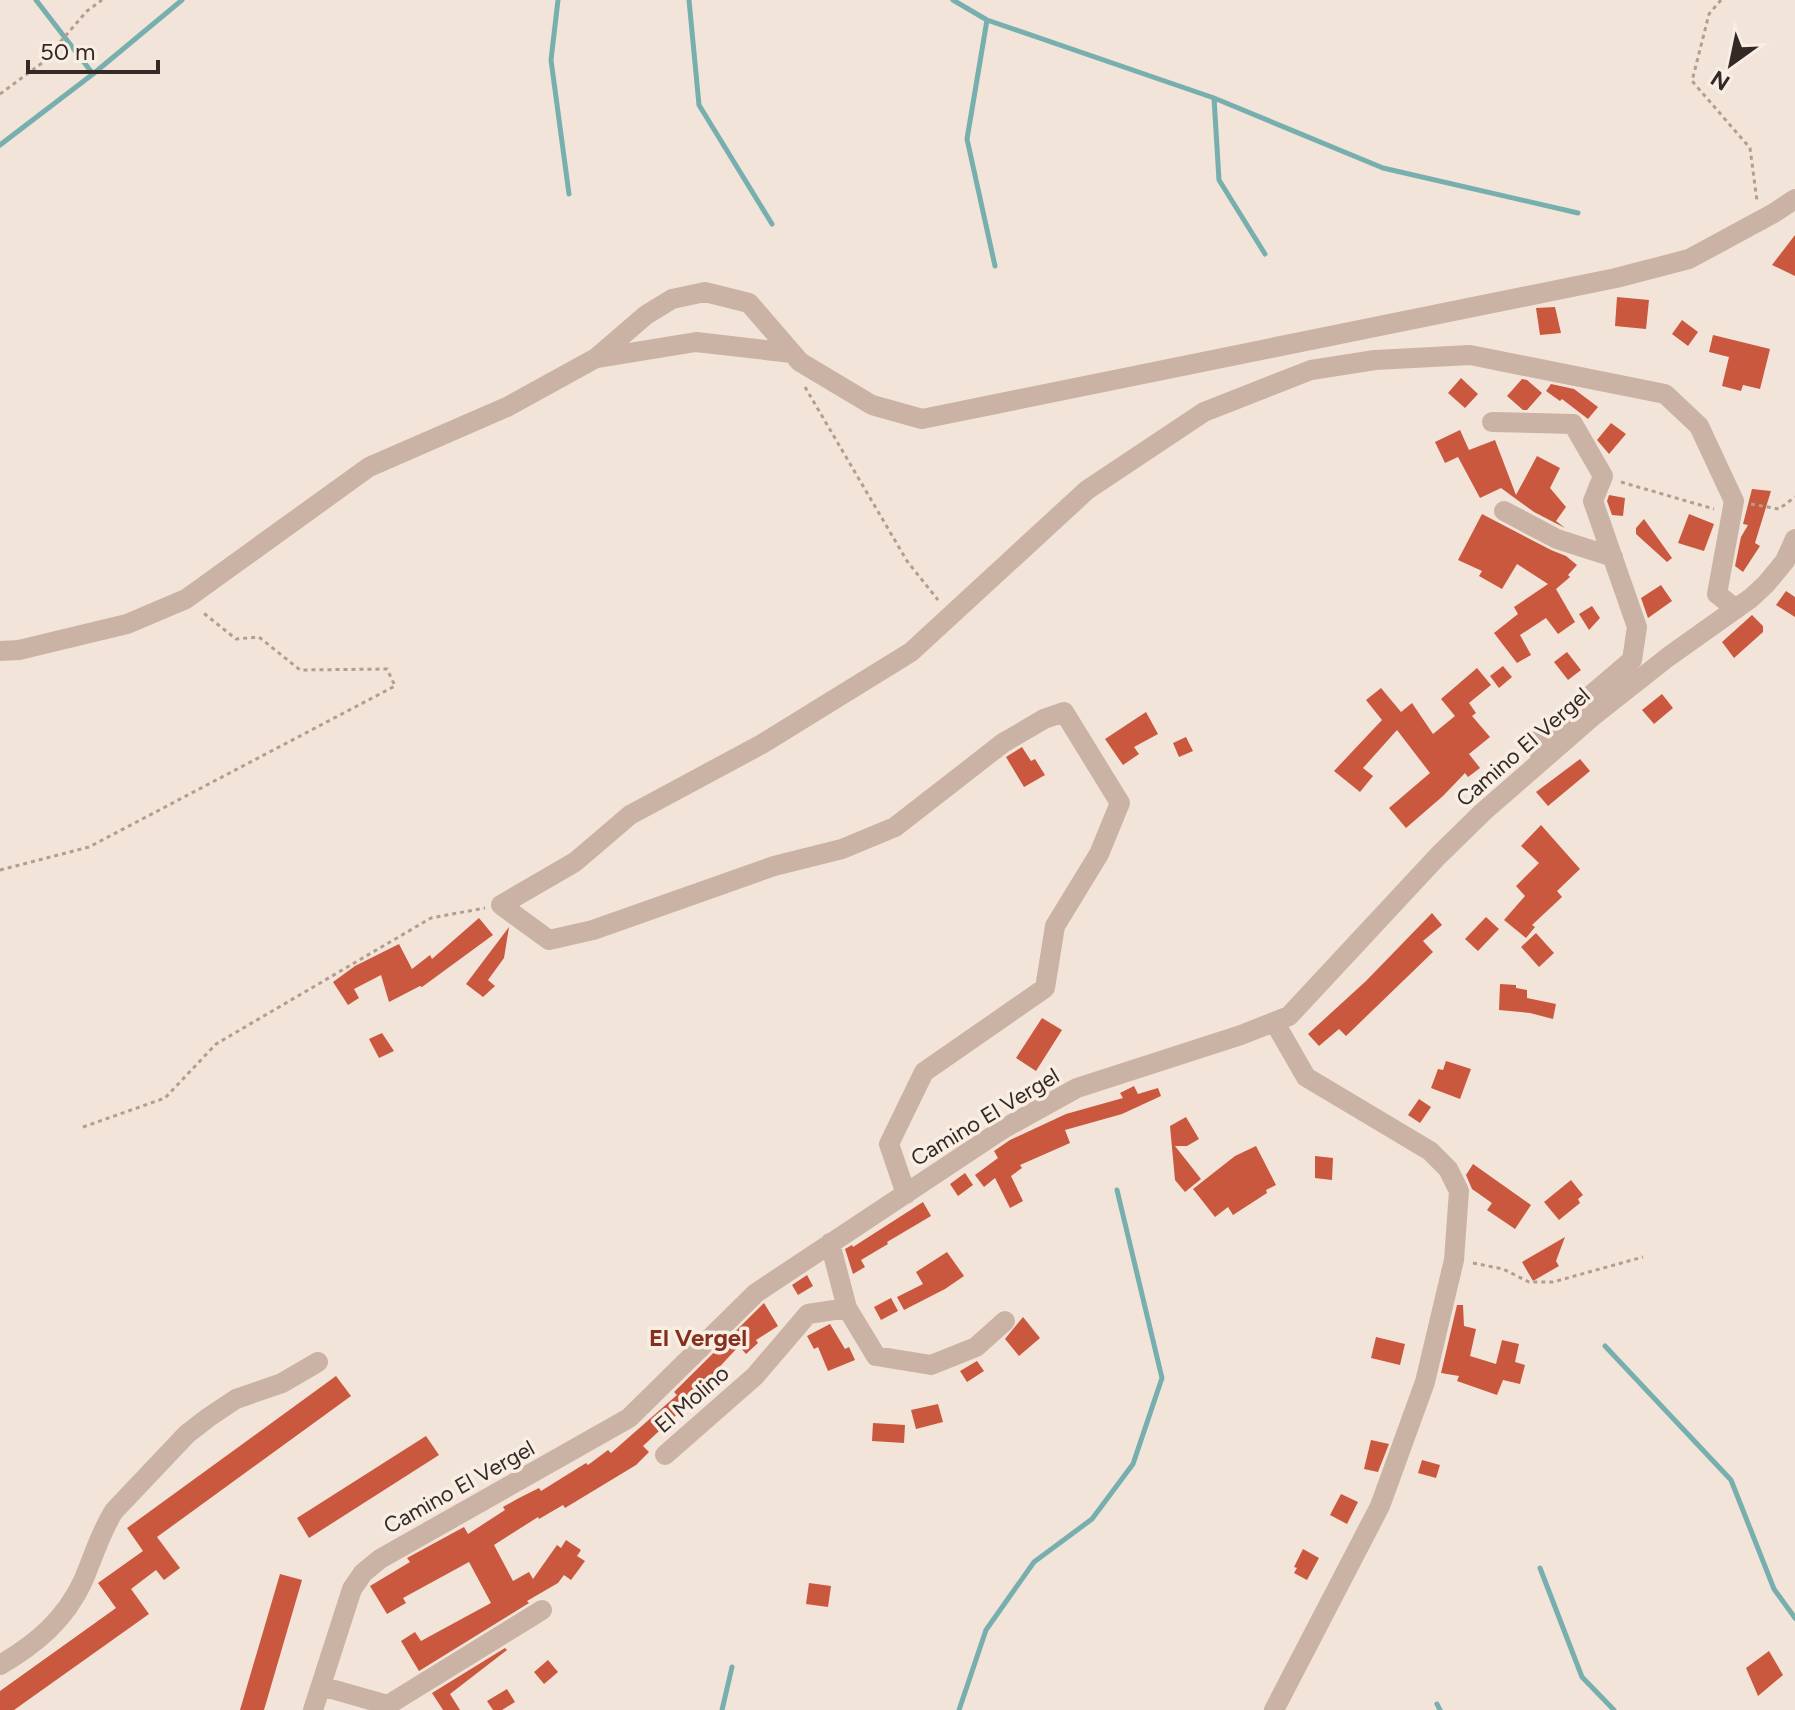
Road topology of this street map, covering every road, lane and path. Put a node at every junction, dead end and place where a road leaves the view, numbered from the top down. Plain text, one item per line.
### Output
1 (102, 0) edge
2 (1721, 0) edge
3 (0, 94) edge
4 (1795, 199) edge
5 (1753, 225) junction
6 (596, 358) junction
7 (796, 358) junction
8 (1492, 422) dead end
9 (1603, 476) junction
10 (1795, 497) edge
11 (1734, 501) junction
12 (1504, 511) dead end
13 (1795, 539) edge
14 (1613, 557) junction
15 (1790, 562) edge
16 (186, 599) junction
17 (1736, 609) junction
18 (950, 616) junction
19 (0, 651) edge
20 (1541, 760) junction
21 (0, 870) edge
22 (501, 905) junction
23 (1275, 1023) junction
24 (83, 1127) dead end
25 (906, 1194) junction
26 (830, 1243) junction
27 (1643, 1257) dead end
28 (1454, 1260) junction
29 (847, 1308) junction
30 (1005, 1321) dead end
31 (318, 1362) dead end
32 (665, 1455) dead end
33 (542, 1610) dead end
34 (0, 1665) edge
35 (321, 1686) junction
36 (313, 1710) edge
37 (1274, 1710) edge

1 - 3 path
2 - 5 path
4 - 5 street
5 - 7 street
6 - 7 street
6 - 7 street
6 - 16 street
7 - 18 path
8 - 9 street
9 - 11 path
9 - 14 street
10 - 11 path
11 - 17 street
11 - 18 street
12 - 14 street
13 - 15 street, Camino El Vergel
14 - 20 street
15 - 17 street, Camino El Vergel
16 - 19 street
16 - 21 path
17 - 20 street, Camino El Vergel
18 - 22 street
20 - 23 street, Camino El Vergel
22 - 24 path
22 - 25 street
23 - 25 street, Camino El Vergel
23 - 28 street
25 - 26 street, Camino El Vergel
26 - 29 street
26 - 35 street, Camino El Vergel
27 - 28 path
28 - 37 street
29 - 30 street
29 - 32 street, El Molino
31 - 34 street
33 - 35 street
35 - 36 street, Camino El Vergel

